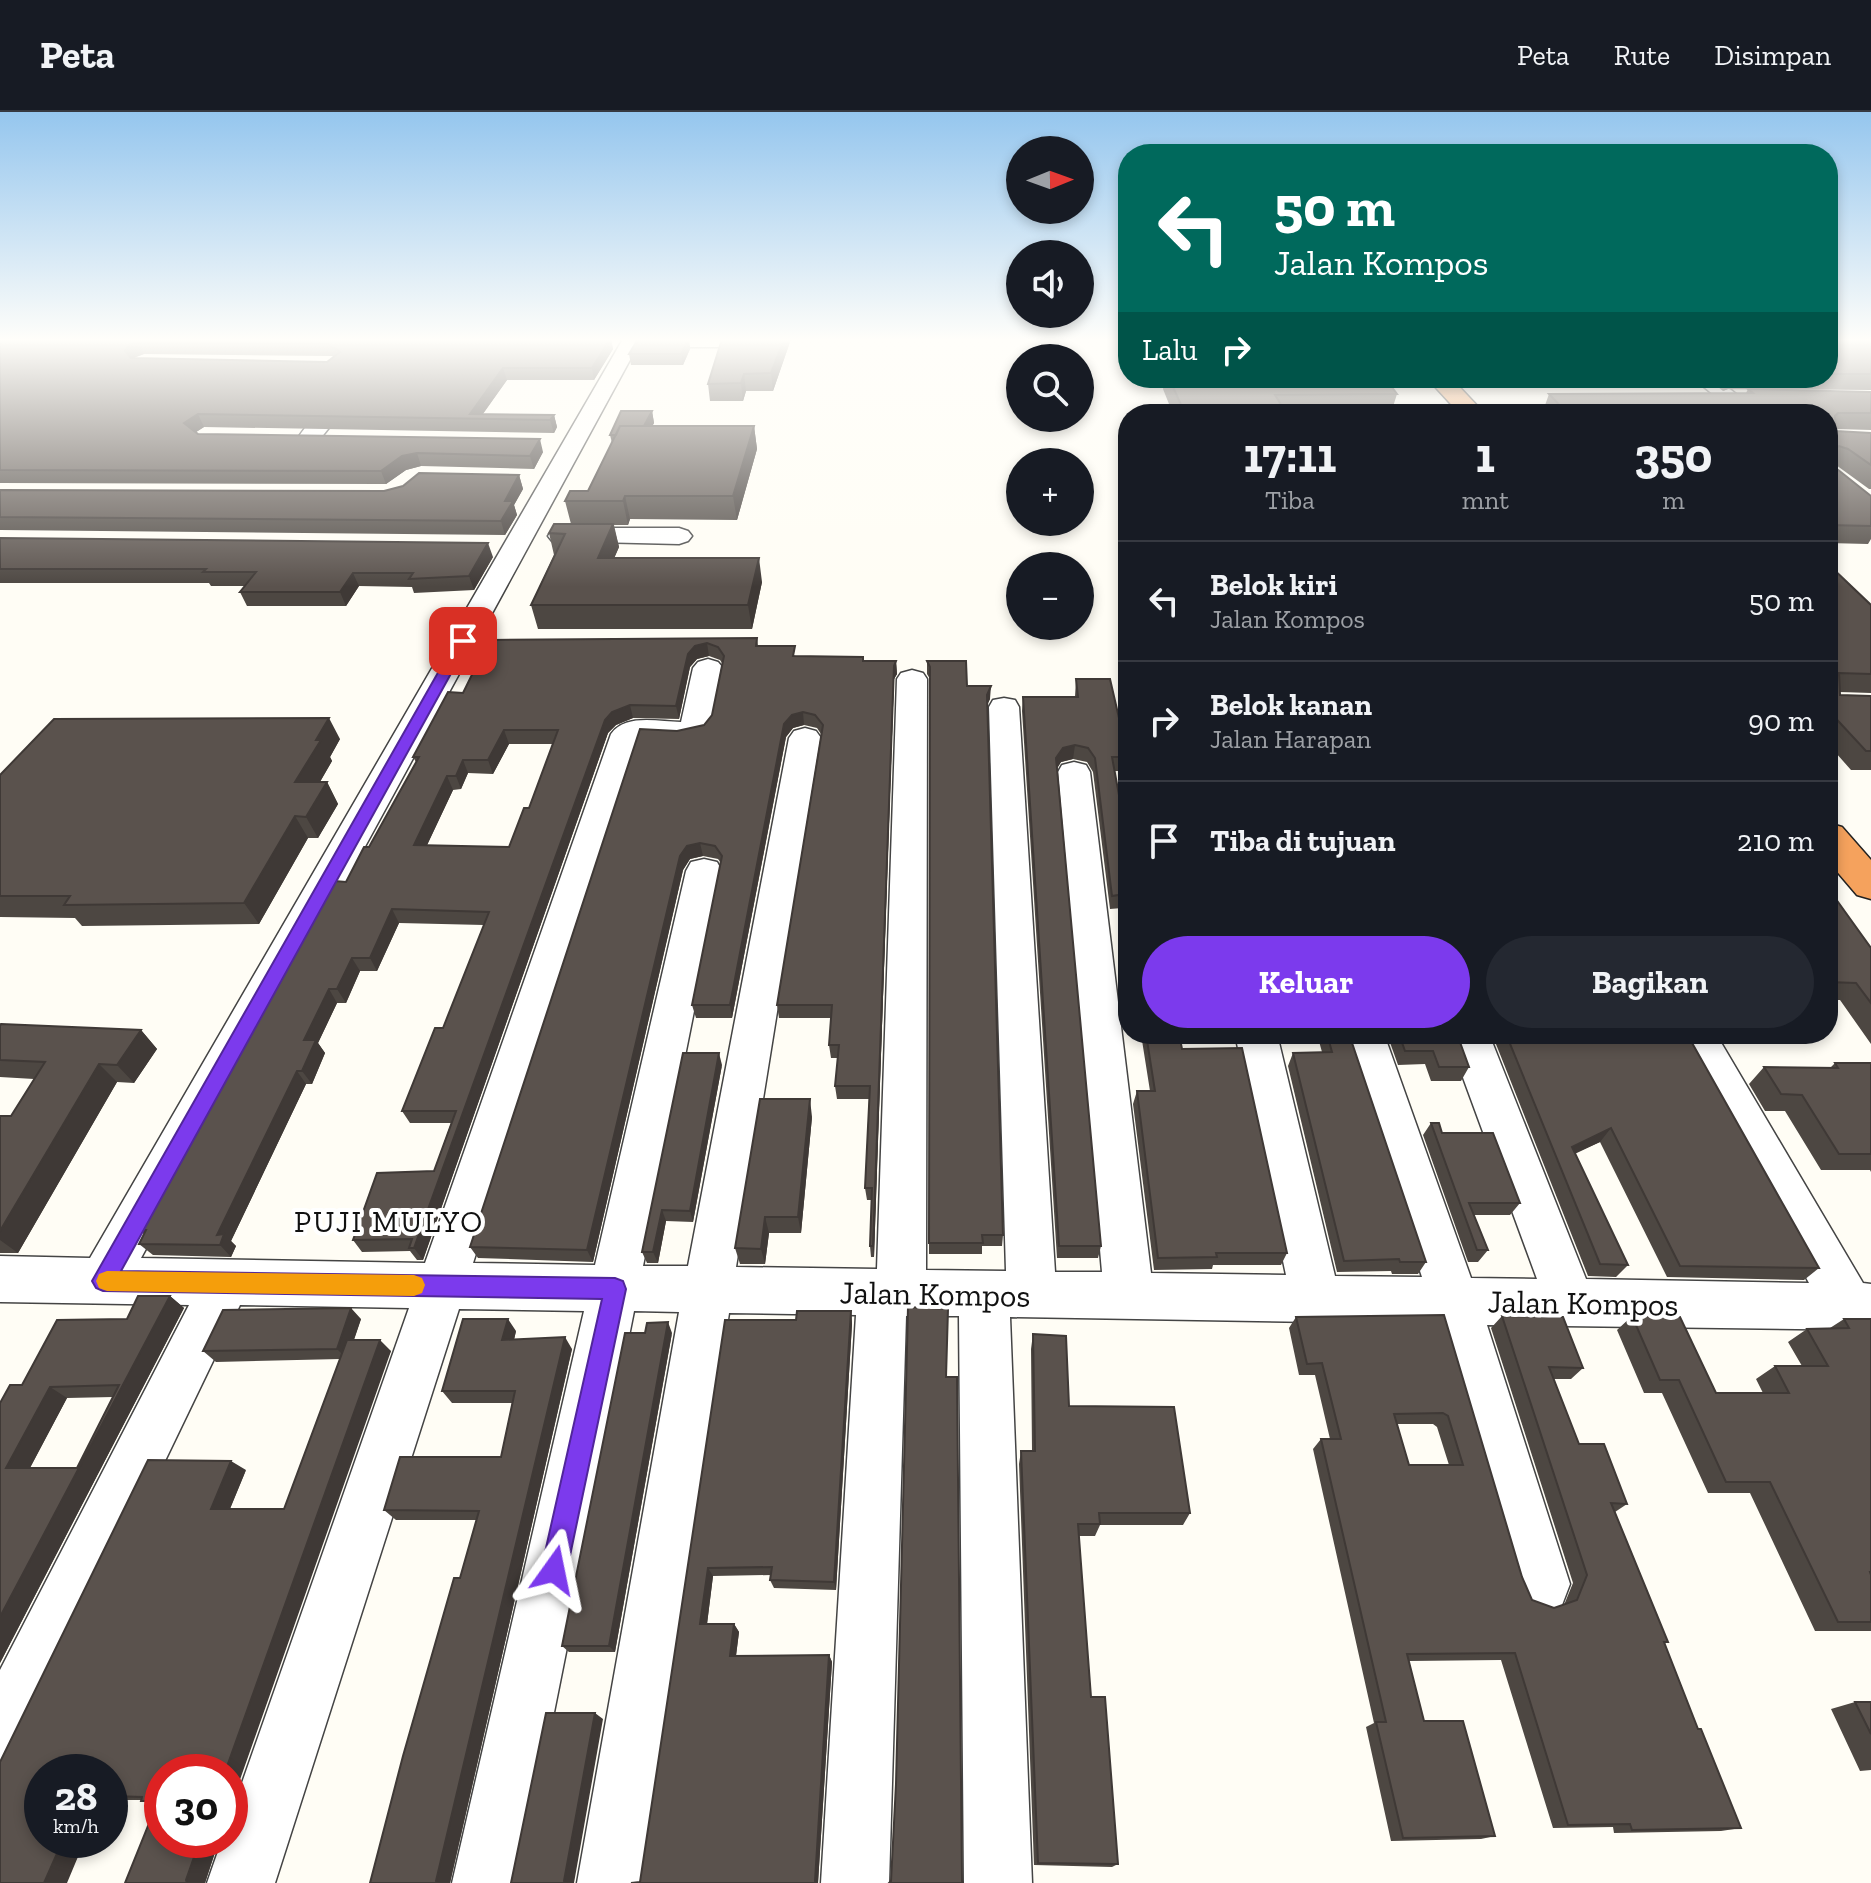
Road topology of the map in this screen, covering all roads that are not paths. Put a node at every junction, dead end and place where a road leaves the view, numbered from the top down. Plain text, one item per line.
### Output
1 (323, 422) edge
2 (571, 422) edge
3 (279, 438) edge
4 (308, 439) junction
5 (340, 439) edge
6 (679, 536) dead end
7 (508, 543) junction
8 (708, 668) dead end
9 (912, 679) dead end
10 (1004, 707) dead end
11 (805, 738) dead end
12 (1074, 772) dead end
13 (1838, 815) edge
14 (1838, 847) edge
15 (1871, 852) edge
16 (704, 871) dead end
17 (1871, 885) edge
18 (1258, 1044) edge
19 (1366, 1044) edge
20 (1472, 1044) edge
21 (1701, 1044) edge
22 (0, 1279) edge
23 (103, 1281) junction
24 (226, 1283) junction
25 (440, 1286) junction
26 (615, 1289) junction
27 (708, 1290) junction
28 (891, 1293) junction
29 (1008, 1294) junction
30 (1129, 1296) junction
31 (1316, 1299) junction
32 (1455, 1301) junction
33 (1571, 1303) junction
34 (1860, 1307) edge
35 (1541, 1584) dead end
36 (0, 1736) edge
37 (241, 1883) edge
38 (486, 1883) edge
39 (611, 1883) edge
40 (855, 1883) edge
41 (998, 1883) edge

1 - 4 street
2 - 7 street
3 - 4 street
4 - 5 street
6 - 7 street
7 - 23 street
8 - 25 street
9 - 28 street
10 - 29 street
11 - 27 street
12 - 30 street
13 - 15 highway
14 - 17 highway
16 - 26 street
18 - 31 street
19 - 32 street
20 - 33 street
21 - 34 street
22 - 23 street, Jalan Kompos
23 - 24 street, Jalan Kompos
24 - 25 street, Jalan Kompos
24 - 36 street
25 - 26 street, Jalan Kompos
25 - 37 street
26 - 27 street, Jalan Kompos
26 - 38 street
27 - 28 street, Jalan Kompos
27 - 39 street
28 - 29 street, Jalan Kompos
28 - 40 street
29 - 30 street, Jalan Kompos
29 - 41 street
30 - 31 street, Jalan Kompos
31 - 32 street, Jalan Kompos
32 - 33 street, Jalan Kompos
32 - 35 street
33 - 34 street, Jalan Kompos

